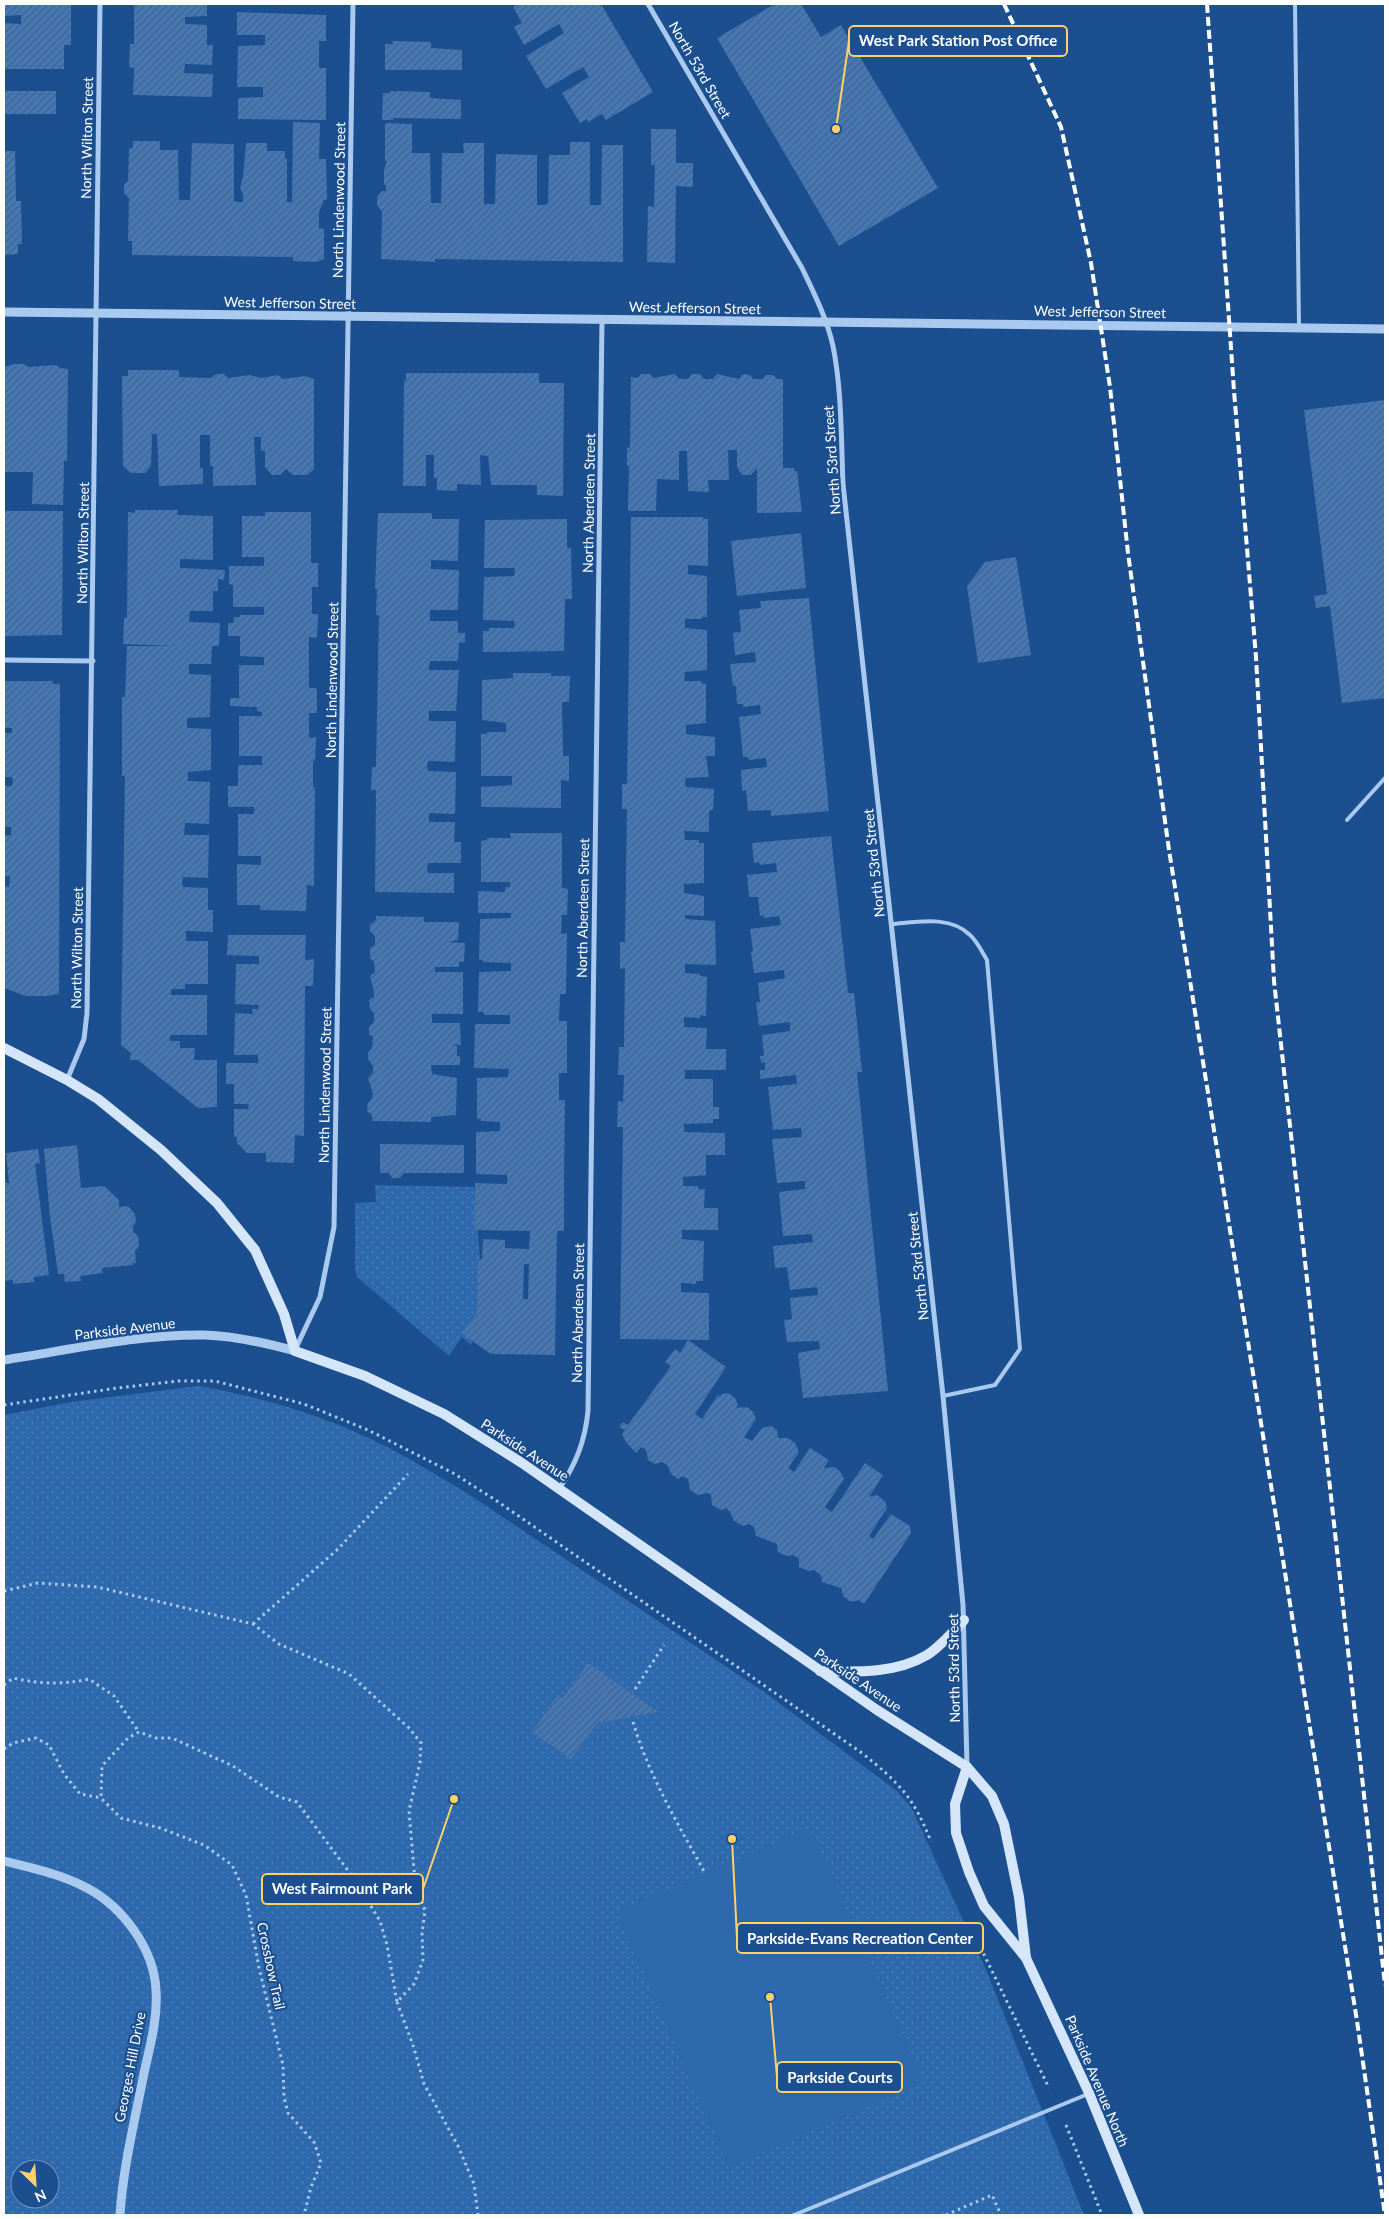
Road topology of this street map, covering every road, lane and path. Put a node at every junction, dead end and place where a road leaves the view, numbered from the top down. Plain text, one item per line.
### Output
1 (100, 4) edge
2 (353, 4) edge
3 (648, 4) edge
4 (1294, 4) edge
5 (4, 312) edge
6 (97, 314) junction
7 (349, 318) junction
8 (602, 320) junction
9 (826, 323) junction
10 (1299, 328) junction
11 (1385, 329) edge
12 (4, 660) edge
13 (93, 661) junction
14 (1385, 778) edge
15 (1347, 820) dead end
16 (892, 924) junction
17 (4, 1048) edge
18 (67, 1080) junction
19 (295, 1351) junction
20 (4, 1360) edge
21 (943, 1396) junction
22 (4, 1405) edge
23 (408, 1474) dead end
24 (559, 1489) junction
25 (4, 1591) edge
26 (964, 1620) junction
27 (253, 1624) junction
28 (664, 1644) dead end
29 (819, 1671) junction
30 (4, 1685) edge
31 (635, 1688) dead end
32 (633, 1722) dead end
33 (138, 1732) junction
34 (4, 1748) edge
35 (967, 1766) junction
36 (101, 1798) junction
37 (934, 1848) dead end
38 (4, 1861) edge
39 (705, 1873) dead end
40 (972, 1929) dead end
41 (1026, 1958) junction
42 (397, 2002) junction
43 (1089, 2093) junction
44 (1058, 2106) junction
45 (120, 2215) edge
46 (304, 2215) edge
47 (478, 2215) edge
48 (794, 2215) edge
49 (946, 2215) edge
50 (1001, 2215) edge
51 (1102, 2215) edge
52 (1139, 2215) edge

1 - 6 street, North Wilton Street
2 - 7 street, North Lindenwood Street
3 - 9 street, North 53rd Street
4 - 10 lane
5 - 6 street, West Jefferson Street
6 - 7 street, West Jefferson Street
6 - 13 street, North Wilton Street
7 - 8 street, West Jefferson Street
7 - 19 street, North Lindenwood Street
8 - 9 street, West Jefferson Street
8 - 24 street, North Aberdeen Street
9 - 10 street, West Jefferson Street
9 - 16 street, North 53rd Street
10 - 11 street, West Jefferson Street
12 - 13 street
13 - 18 street, North Wilton Street
14 - 15 lane
16 - 21 street, North 53rd Street
16 - 21 lane
17 - 18 main road
18 - 19 main road
19 - 20 street, Parkside Avenue
19 - 24 main road, Parkside Avenue
21 - 26 street, North 53rd Street
22 - 37 path
23 - 27 path
24 - 29 main road, Parkside Avenue
25 - 27 path
26 - 29 main road
26 - 35 street, North 53rd Street
27 - 42 path
28 - 31 path
29 - 35 main road, Parkside Avenue
30 - 33 path
32 - 39 path
33 - 36 path
33 - 42 path
34 - 36 path
35 - 41 main road, Parkside Avenue North
35 - 41 main road, Parkside Avenue North
36 - 46 path, Crossbow Trail
38 - 45 street, Georges Hill Drive
40 - 44 path
41 - 43 main road, Parkside Avenue North
42 - 47 path
43 - 44 lane
43 - 52 main road, Parkside Avenue North
44 - 48 lane
44 - 51 path
49 - 50 path

